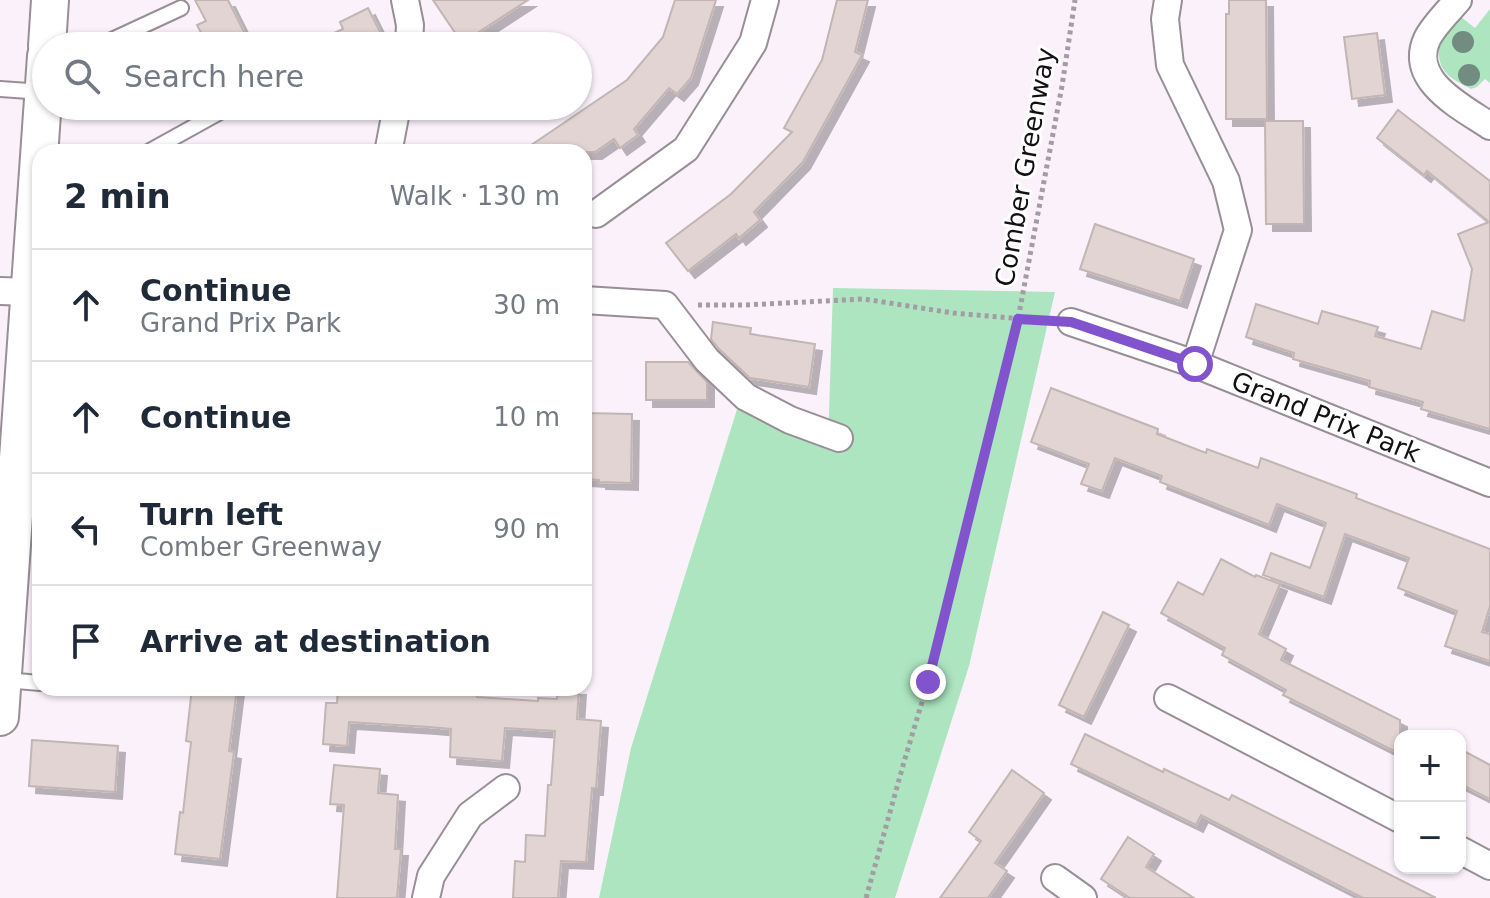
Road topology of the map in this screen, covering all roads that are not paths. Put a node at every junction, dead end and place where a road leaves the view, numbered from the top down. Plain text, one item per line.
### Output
1 (50, 0) edge
2 (405, 0) edge
3 (765, 0) edge
4 (1168, 0) edge
5 (1458, 0) edge
6 (181, 8) dead end
7 (48, 32) edge
8 (129, 32) edge
9 (410, 32) edge
10 (32, 81) edge
11 (0, 89) edge
12 (43, 120) edge
13 (206, 120) edge
14 (393, 120) edge
15 (1490, 126) edge
16 (41, 144) edge
17 (162, 144) edge
18 (390, 144) edge
19 (32, 212) edge
20 (596, 214) dead end
21 (15, 291) edge
22 (592, 300) edge
23 (1071, 322) road end
24 (32, 331) edge
25 (1195, 364) junction
26 (32, 388) edge
27 (31, 414) edge
28 (839, 438) dead end
29 (9, 460) edge
30 (1490, 483) edge
31 (3, 680) junction
32 (32, 682) edge
33 (1168, 698) dead end
34 (0, 717) edge
35 (506, 788) dead end
36 (1394, 816) edge
37 (1466, 853) edge
38 (1490, 866) edge
39 (1055, 878) dead end
40 (426, 898) edge
41 (1083, 898) edge

1 - 7 street
2 - 9 street
3 - 20 street
4 - 25 street
5 - 15 street
6 - 8 lane
10 - 11 lane
12 - 16 street
13 - 17 lane
14 - 18 street
19 - 21 street
21 - 24 street
22 - 28 street
23 - 25 street, Grand Prix Park
25 - 30 street, Grand Prix Park
26 - 27 street
27 - 29 street
29 - 31 street
31 - 32 lane
31 - 34 street
33 - 36 street
35 - 40 street
37 - 38 street
39 - 41 street

